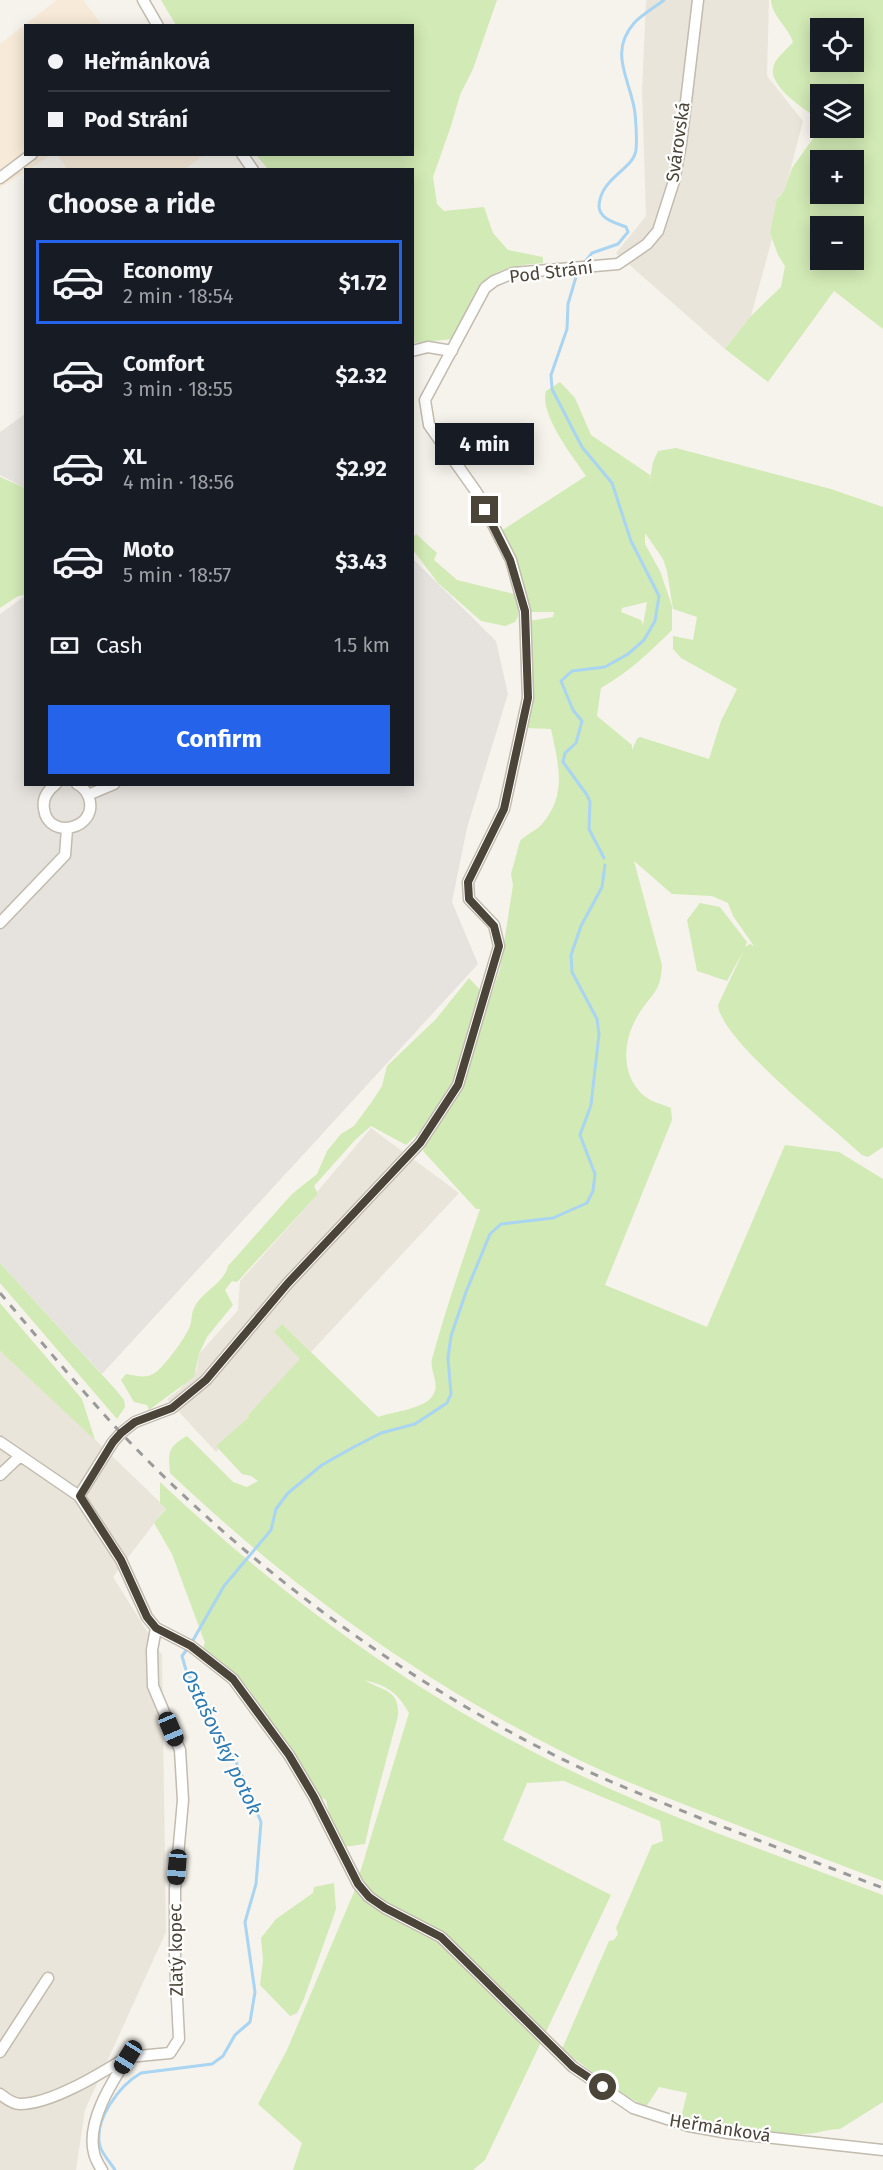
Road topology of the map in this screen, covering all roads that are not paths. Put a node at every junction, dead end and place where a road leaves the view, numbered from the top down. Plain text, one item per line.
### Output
1 (143, 0) edge
2 (698, 0) edge
3 (157, 24) edge
4 (29, 156) edge
5 (0, 178) edge
6 (618, 264) joint
7 (414, 350) edge
8 (452, 351) junction
9 (54, 786) edge
10 (79, 786) edge
11 (109, 786) edge
12 (88, 795) junction
13 (67, 829) junction
14 (0, 923) edge
15 (0, 1442) edge
16 (20, 1456) junction
17 (0, 1475) edge
18 (80, 1496) junction
19 (156, 1628) junction
20 (48, 1978) dead end
21 (0, 2052) edge
22 (128, 2057) junction
23 (0, 2094) edge
24 (883, 2150) edge
25 (102, 2170) edge

1 - 3 street
2 - 6 street, Svárovská
4 - 5 street
6 - 8 street, Pod Strání
7 - 8 street
8 - 18 street, Pod Strání
9 - 13 street
10 - 12 street
11 - 12 street
12 - 13 street
13 - 14 street
15 - 16 street
16 - 17 street
16 - 18 street
18 - 19 street
19 - 22 street, Zlatý kopec
19 - 24 street, Heřmánková
20 - 21 street
22 - 23 street, Zlatý kopec
22 - 25 street

